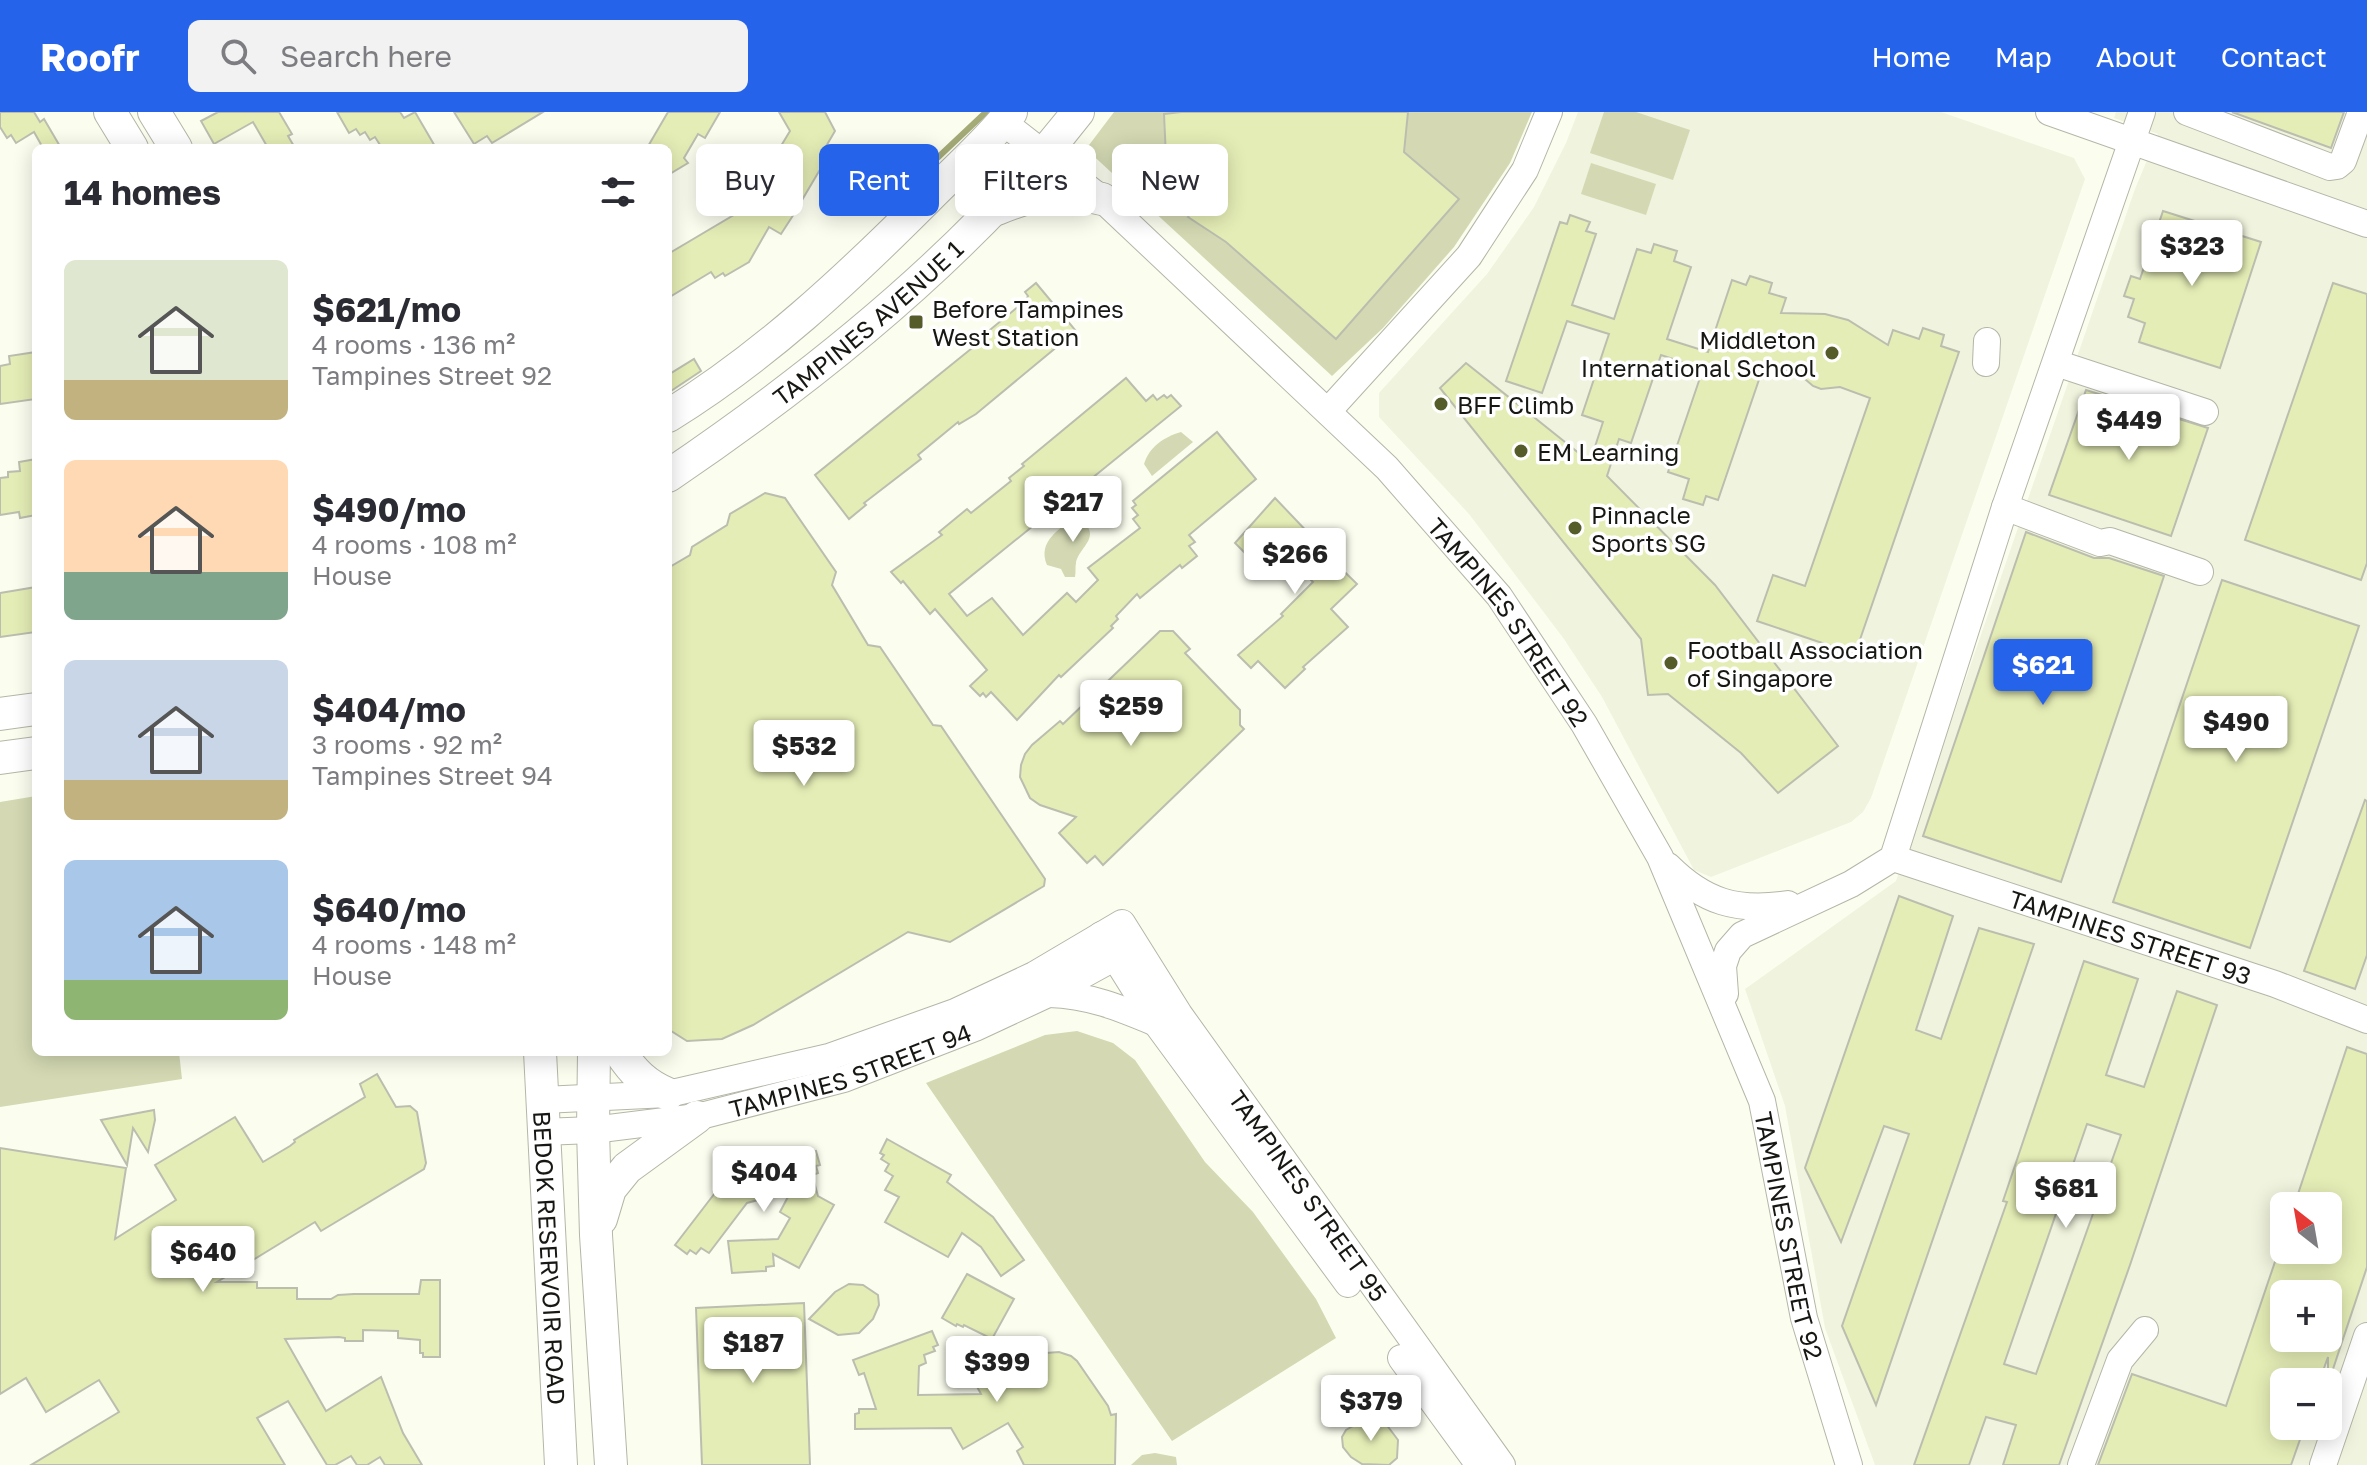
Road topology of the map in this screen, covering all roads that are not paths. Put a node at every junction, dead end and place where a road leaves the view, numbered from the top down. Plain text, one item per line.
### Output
1 (154, 112) edge
2 (1078, 112) edge
3 (1549, 112) edge
4 (2049, 112) edge
5 (2142, 112) edge
6 (2187, 112) edge
7 (2361, 112) edge
8 (1007, 117) edge
9 (2132, 140) junction
10 (174, 144) edge
11 (1036, 144) edge
12 (1053, 144) edge
13 (1096, 194) edge
14 (1096, 198) edge
15 (1102, 199) junction
16 (987, 216) edge
17 (2367, 224) edge
18 (2056, 363) junction
19 (1329, 410) junction
20 (2205, 412) dead end
21 (672, 413) edge
22 (672, 473) edge
23 (2005, 507) junction
24 (2200, 572) dead end
25 (32, 710) edge
26 (0, 714) edge
27 (32, 754) edge
28 (0, 758) edge
29 (1660, 857) junction
30 (1893, 858) junction
31 (1812, 900) junction
32 (1112, 929) joint
33 (1127, 951) junction
34 (1048, 994) junction
35 (1725, 1010) junction
36 (2367, 1020) edge
37 (1156, 1023) junction
38 (540, 1056) edge
39 (594, 1056) edge
40 (623, 1056) edge
41 (668, 1094) junction
42 (543, 1100) junction
43 (594, 1115) junction
44 (697, 1117) junction
45 (542, 1132) junction
46 (596, 1235) junction
47 (2145, 1330) dead end
48 (2367, 1336) edge
49 (2358, 1394) edge
50 (561, 1465) edge
51 (611, 1465) edge
52 (1479, 1465) edge
53 (1502, 1465) edge
54 (1849, 1465) edge
55 (2081, 1465) edge
56 (2323, 1465) edge

1 - 10 main road
2 - 12 main road, TAMPINES AVENUE 1
3 - 19 street
4 - 9 street
5 - 9 street
6 - 7 street
8 - 11 street, TAMPINES STREET 92
8 - 21 main road, TAMPINES AVENUE 1
9 - 17 street
9 - 18 street
13 - 15 street, TAMPINES STREET 92
14 - 15 main road
15 - 19 street, TAMPINES STREET 92
16 - 22 main road, TAMPINES AVENUE 1
18 - 20 street
18 - 23 street
19 - 29 street, TAMPINES STREET 92
23 - 24 street
23 - 30 street
25 - 26 main road
27 - 28 main road
29 - 31 street, TAMPINES STREET 92
29 - 35 street, TAMPINES STREET 92
30 - 31 street, TAMPINES STREET 92
30 - 36 street, TAMPINES STREET 93
31 - 35 street, TAMPINES STREET 92
32 - 33 street, TAMPINES STREET 95
32 - 41 street, TAMPINES STREET 94
33 - 34 street, TAMPINES STREET 94
33 - 37 street, TAMPINES STREET 95
33 - 53 street, TAMPINES STREET 95
34 - 37 street
34 - 44 street, TAMPINES STREET 94
35 - 54 street, TAMPINES STREET 92
37 - 52 street, TAMPINES STREET 95
38 - 42 main road, BEDOK RESERVOIR ROAD
39 - 43 main road, BEDOK RESERVOIR ROAD
40 - 41 main road
41 - 43 street, TAMPINES STREET 94
42 - 43 street, TAMPINES STREET 94
42 - 45 main road, BEDOK RESERVOIR ROAD
43 - 44 street, TAMPINES STREET 94
43 - 45 street, TAMPINES STREET 94
43 - 46 main road, BEDOK RESERVOIR ROAD
44 - 46 main road
45 - 50 main road, BEDOK RESERVOIR ROAD
46 - 51 main road, BEDOK RESERVOIR ROAD
47 - 55 street
48 - 49 street
49 - 56 street

